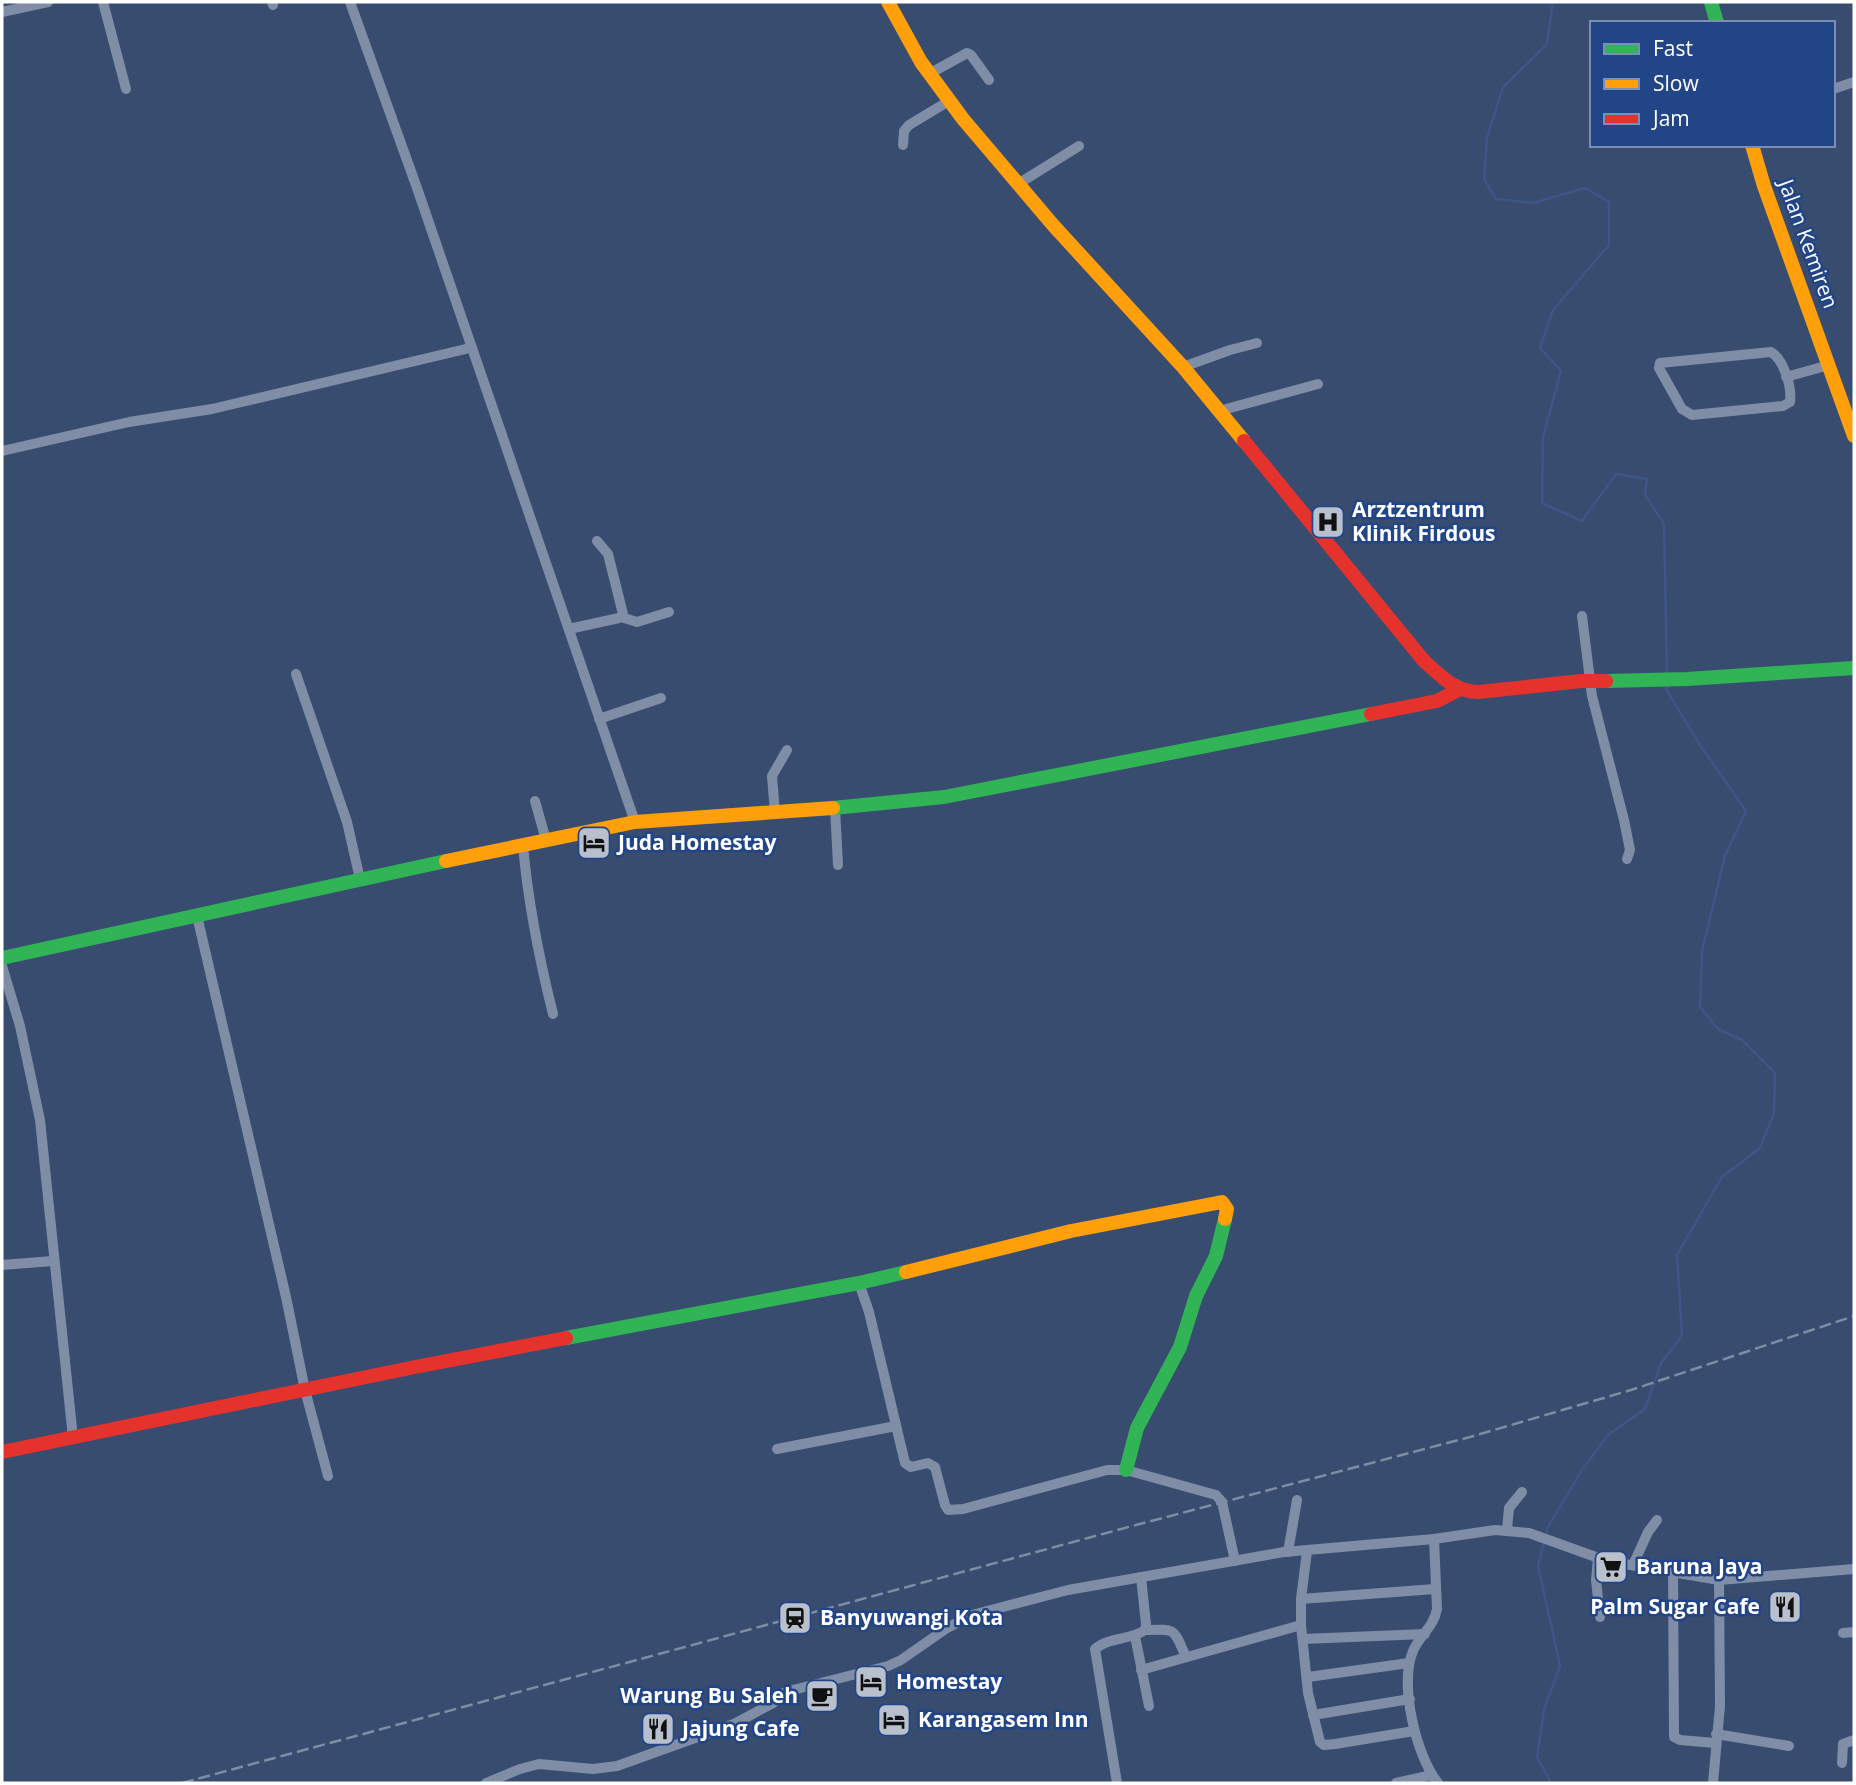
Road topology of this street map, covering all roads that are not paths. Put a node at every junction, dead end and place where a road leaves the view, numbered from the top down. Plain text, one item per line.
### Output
1 (48, 2) edge
2 (103, 2) edge
3 (350, 2) edge
4 (888, 2) edge
5 (1711, 2) edge
6 (2, 12) edge
7 (1716, 21) edge
8 (929, 74) junction
9 (989, 80) dead end
10 (1854, 82) edge
11 (1835, 88) edge
12 (126, 89) dead end
13 (949, 101) junction
14 (903, 145) dead end
15 (1079, 146) dead end
16 (1753, 147) edge
17 (1018, 184) junction
18 (1257, 343) dead end
19 (470, 348) junction
20 (1829, 365) junction
21 (1183, 367) junction
22 (1786, 377) junction
23 (1318, 384) dead end
24 (1219, 411) junction
25 (1854, 436) edge
26 (2, 451) edge
27 (597, 541) dead end
28 (669, 612) dead end
29 (1582, 616) dead end
30 (621, 617) junction
31 (569, 629) junction
32 (1854, 668) edge
33 (296, 674) dead end
34 (1591, 681) junction
35 (1460, 690) junction
36 (662, 698) dead end
37 (599, 719) junction
38 (787, 750) dead end
39 (535, 800) dead end
40 (835, 808) junction
41 (775, 813) junction
42 (635, 822) junction
43 (547, 840) junction
44 (523, 845) junction
45 (1628, 859) dead end
46 (838, 864) dead end
47 (360, 879) junction
48 (197, 916) junction
49 (2, 958) edge
50 (2, 966) edge
51 (553, 1014) dead end
52 (53, 1261) junction
53 (2, 1265) edge
54 (859, 1283) junction
55 (305, 1390) junction
56 (896, 1426) junction
57 (73, 1438) junction
58 (777, 1450) dead end
59 (2, 1452) edge
60 (1126, 1471) junction
61 (328, 1476) dead end
62 (1522, 1492) dead end
63 (1297, 1500) dead end
64 (1657, 1520) dead end
65 (1507, 1530) junction
66 (1434, 1539) junction
67 (1307, 1551) junction
68 (1288, 1552) junction
69 (1598, 1559) junction
70 (1235, 1561) junction
71 (1633, 1565) junction
72 (1854, 1569) edge
73 (1673, 1570) junction
74 (1141, 1577) junction
75 (1719, 1580) junction
76 (1435, 1590) junction
77 (1301, 1599) junction
78 (1600, 1617) dead end
79 (1301, 1625) junction
80 (1140, 1633) junction
81 (1425, 1634) junction
82 (1303, 1639) junction
83 (1186, 1657) junction
84 (1409, 1663) junction
85 (1140, 1670) junction
86 (1308, 1677) junction
87 (1410, 1699) junction
88 (1149, 1706) dead end
89 (1313, 1715) junction
90 (1414, 1731) junction
91 (1716, 1739) junction
92 (1854, 1740) edge
93 (1788, 1746) dead end
94 (1842, 1763) dead end
95 (1435, 1779) edge
96 (486, 1783) edge
97 (1116, 1783) edge
98 (1396, 1783) edge
99 (1713, 1783) edge

1 - 6 street
2 - 12 street
3 - 19 street
4 - 8 street
5 - 7 street
8 - 9 street
8 - 13 street
10 - 11 street
13 - 14 street
13 - 17 street
15 - 17 street
16 - 20 street, Jalan Kemiren
17 - 21 street
18 - 21 street
19 - 26 street
19 - 31 street
20 - 22 street
20 - 25 street, Jalan Kemiren
21 - 24 street
22 - 22 street
23 - 24 street
24 - 35 street
27 - 30 street
28 - 30 street
29 - 34 street
30 - 31 street
31 - 37 street
32 - 34 street
33 - 47 street
34 - 35 street
34 - 45 street
35 - 40 street
36 - 37 street
37 - 42 street
38 - 41 street
39 - 43 street
40 - 41 street
40 - 46 street
41 - 42 street
42 - 43 street
43 - 44 street
44 - 47 street
44 - 51 street
47 - 48 street
48 - 49 street
48 - 55 street
50 - 52 street
52 - 53 street
52 - 57 street
54 - 55 street
54 - 56 street
54 - 60 street
55 - 57 street
55 - 61 street
56 - 58 street
56 - 60 street
57 - 59 street
60 - 70 street
62 - 65 street
63 - 68 street
64 - 71 street
65 - 66 street
65 - 69 street
66 - 67 street
66 - 76 street
67 - 68 street
67 - 77 street
68 - 70 street
69 - 71 street
69 - 78 street
70 - 74 street
71 - 73 street
72 - 75 street
73 - 75 street
73 - 91 street
74 - 80 street
74 - 96 street
75 - 91 street
76 - 77 street
76 - 81 street
77 - 79 street
79 - 82 street
79 - 83 street
80 - 83 street
80 - 85 street
80 - 97 street
81 - 82 street
81 - 84 street
82 - 86 street
83 - 85 street
84 - 86 street
84 - 87 street
85 - 88 street
86 - 89 street
87 - 89 street
87 - 90 street
89 - 90 street
90 - 95 street
91 - 93 street
91 - 99 street
92 - 94 street
95 - 98 street

